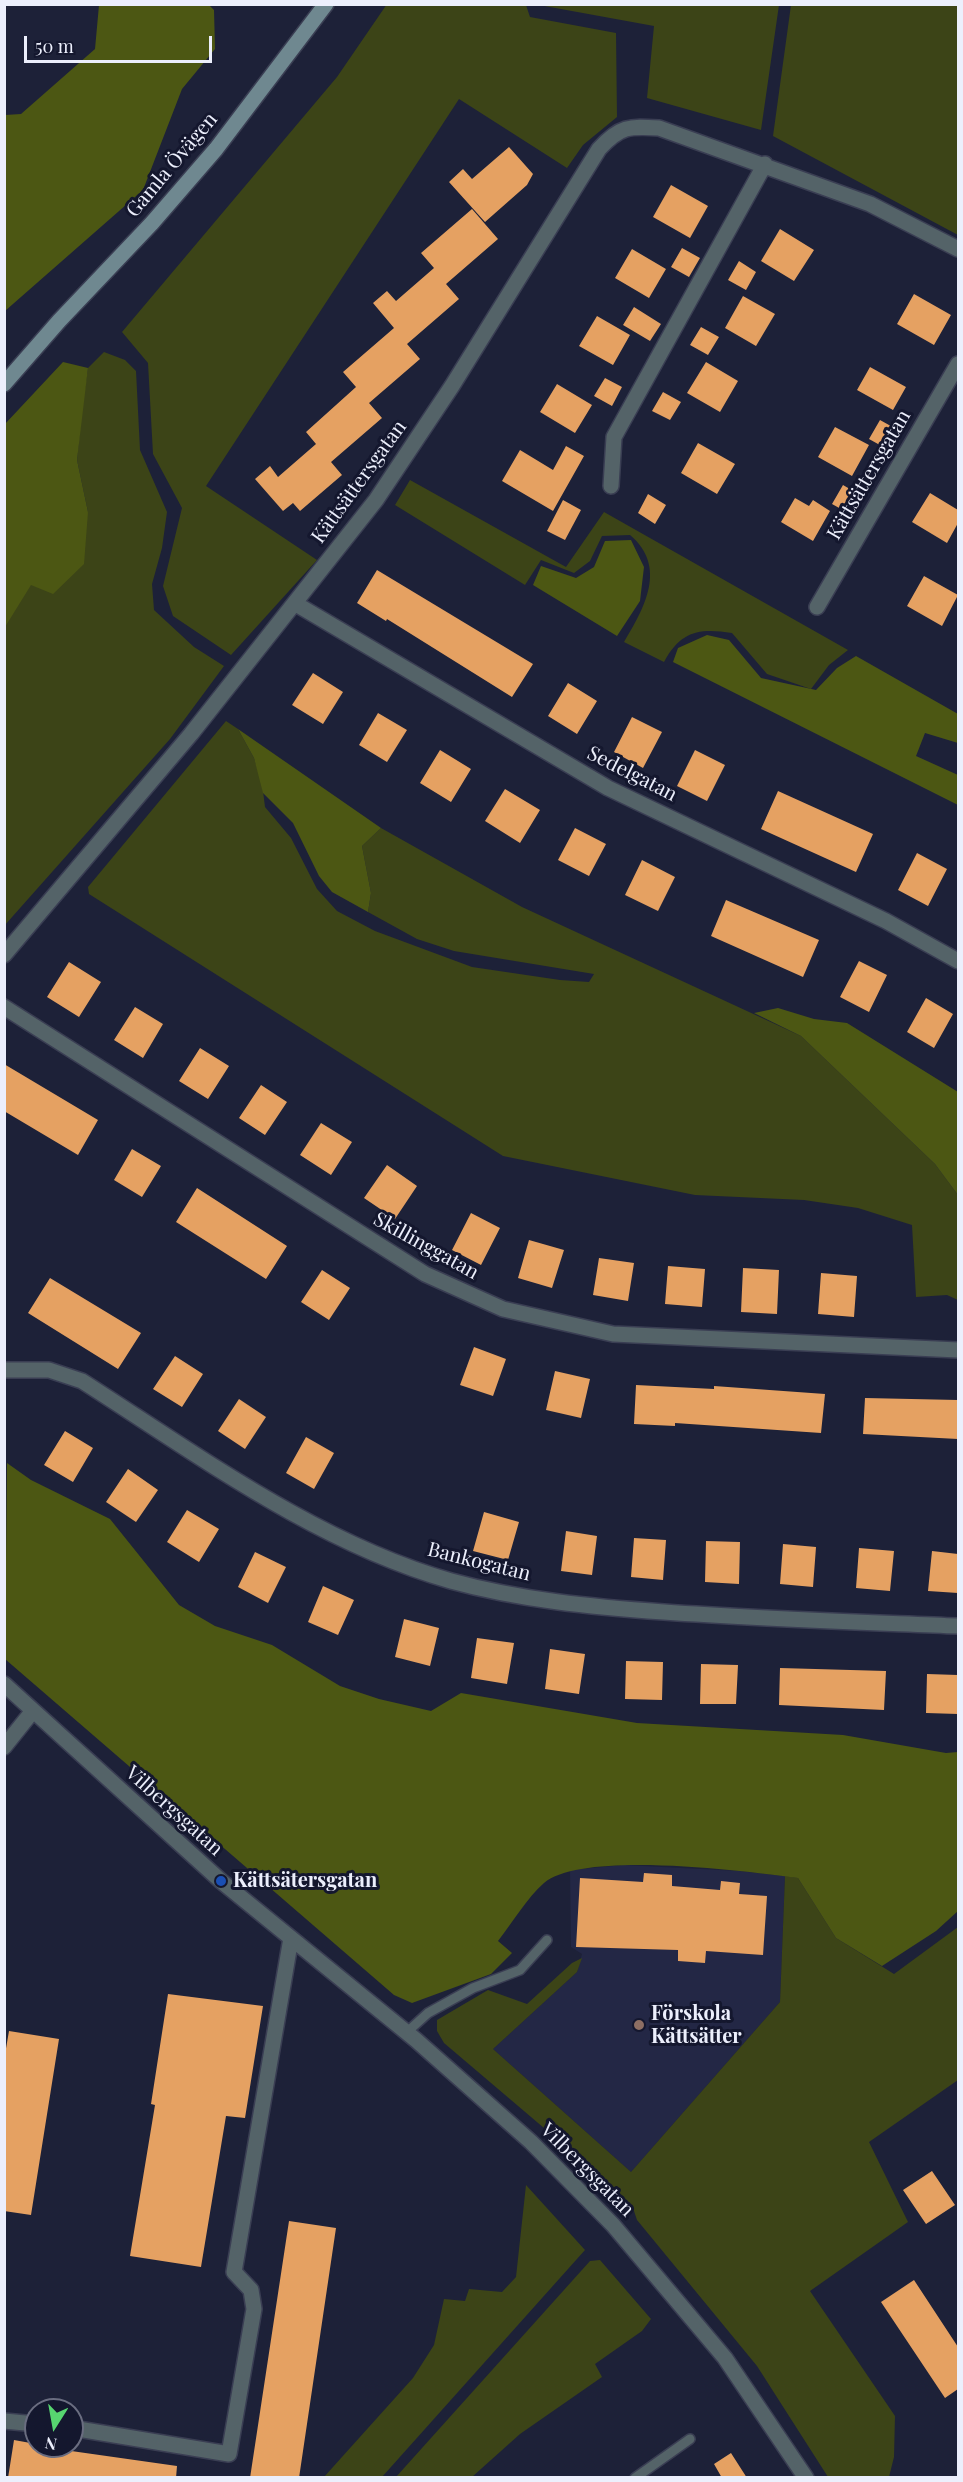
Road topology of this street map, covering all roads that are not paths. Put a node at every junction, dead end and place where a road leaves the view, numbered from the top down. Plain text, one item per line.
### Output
1 (326, 4) edge
2 (765, 164) junction
3 (958, 249) edge
4 (41, 344) junction
5 (958, 364) edge
6 (4, 374) edge
7 (4, 384) edge
8 (611, 486) dead end
9 (296, 604) junction
10 (817, 607) dead end
11 (4, 955) edge
12 (958, 961) edge
13 (4, 1007) edge
14 (958, 1350) edge
15 (4, 1370) edge
16 (958, 1626) edge
17 (4, 1684) edge
18 (32, 1712) junction
19 (4, 1747) edge
20 (291, 1938) junction
21 (547, 1940) dead end
22 (406, 2033) junction
23 (4, 2421) edge
24 (24, 2423) edge
25 (84, 2430) edge
26 (690, 2439) dead end
27 (635, 2478) edge
28 (806, 2478) edge

1 - 4 main road, Gamla Övägen
2 - 3 street, Kättsättersgatan
2 - 8 street
2 - 9 street, Kättsättersgatan
4 - 6 main road, Gamla Övägen
4 - 7 main road, Gamla Övägen
5 - 10 street, Kättsättersgatan
9 - 11 street, Kättsättersgatan
9 - 12 street, Sedelgatan
13 - 14 street, Skillinggatan
15 - 16 street, Bankogatan
17 - 18 street, Vilbergsgatan
18 - 19 street
18 - 20 street, Vilbergsgatan
20 - 22 street, Vilbergsgatan
20 - 25 street
21 - 22 lane
22 - 28 street, Vilbergsgatan
23 - 24 street
26 - 27 lane

